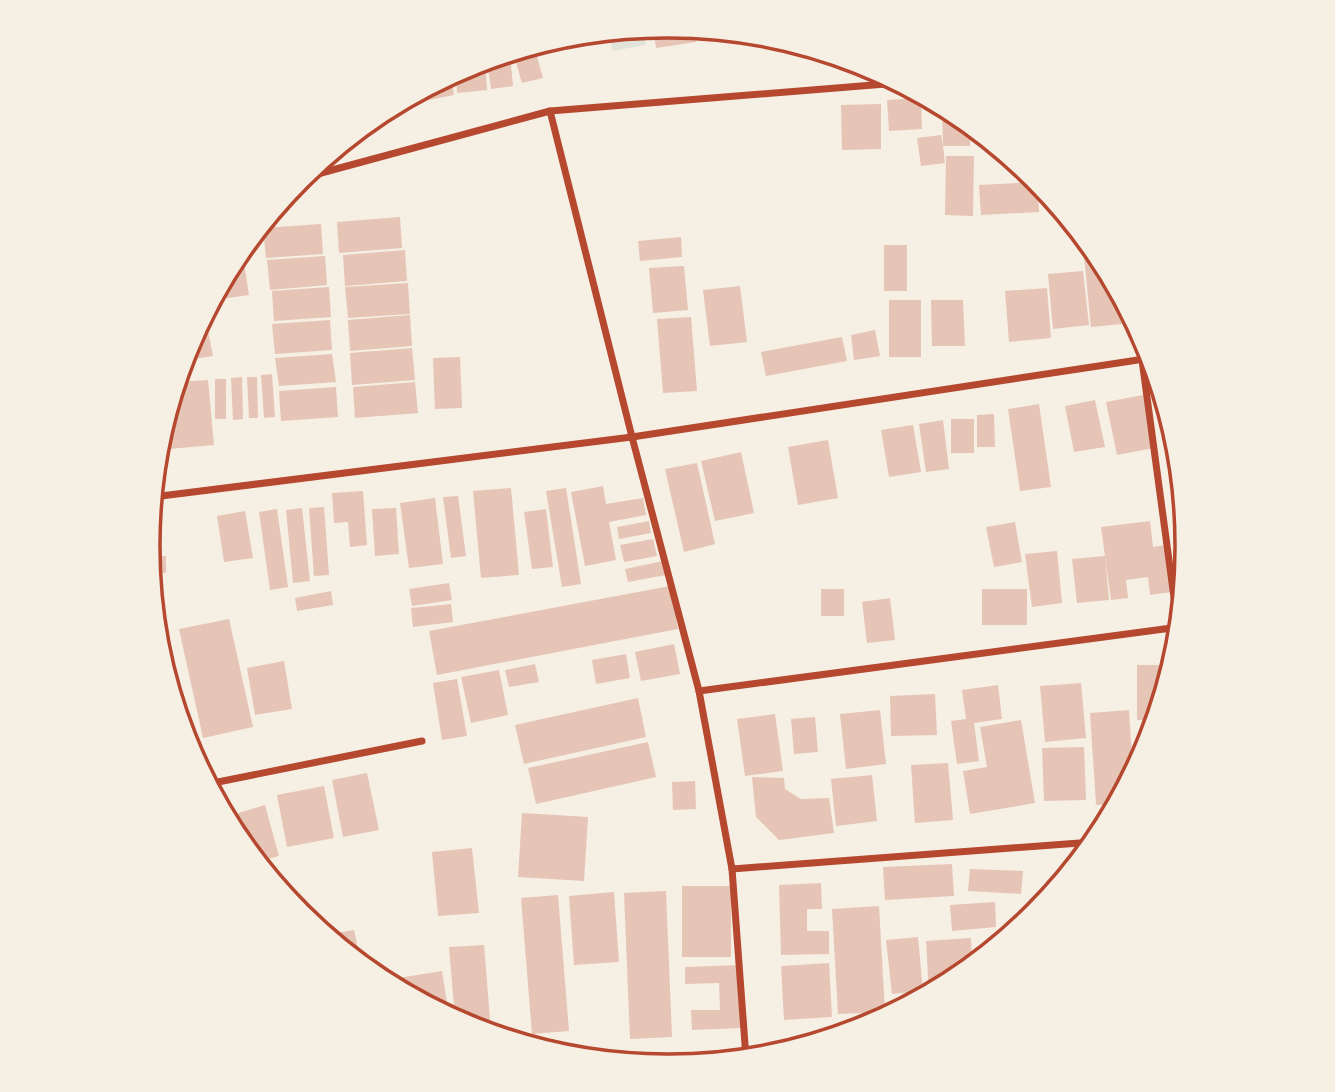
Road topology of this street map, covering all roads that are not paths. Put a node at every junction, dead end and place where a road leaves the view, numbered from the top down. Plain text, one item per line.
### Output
1 (878, 85) edge
2 (550, 111) junction
3 (327, 171) edge
4 (1139, 360) edge
5 (1144, 372) edge
6 (632, 437) junction
7 (163, 496) edge
8 (1173, 586) edge
9 (1168, 628) edge
10 (699, 691) junction
11 (422, 741) dead end
12 (218, 782) edge
13 (1078, 843) edge
14 (732, 869) junction
15 (745, 1047) edge

1 - 2 street
2 - 3 street
2 - 6 street
4 - 6 street
5 - 8 street
6 - 7 street
6 - 10 street
9 - 10 street
10 - 14 street
11 - 12 street
13 - 14 street
14 - 15 street

